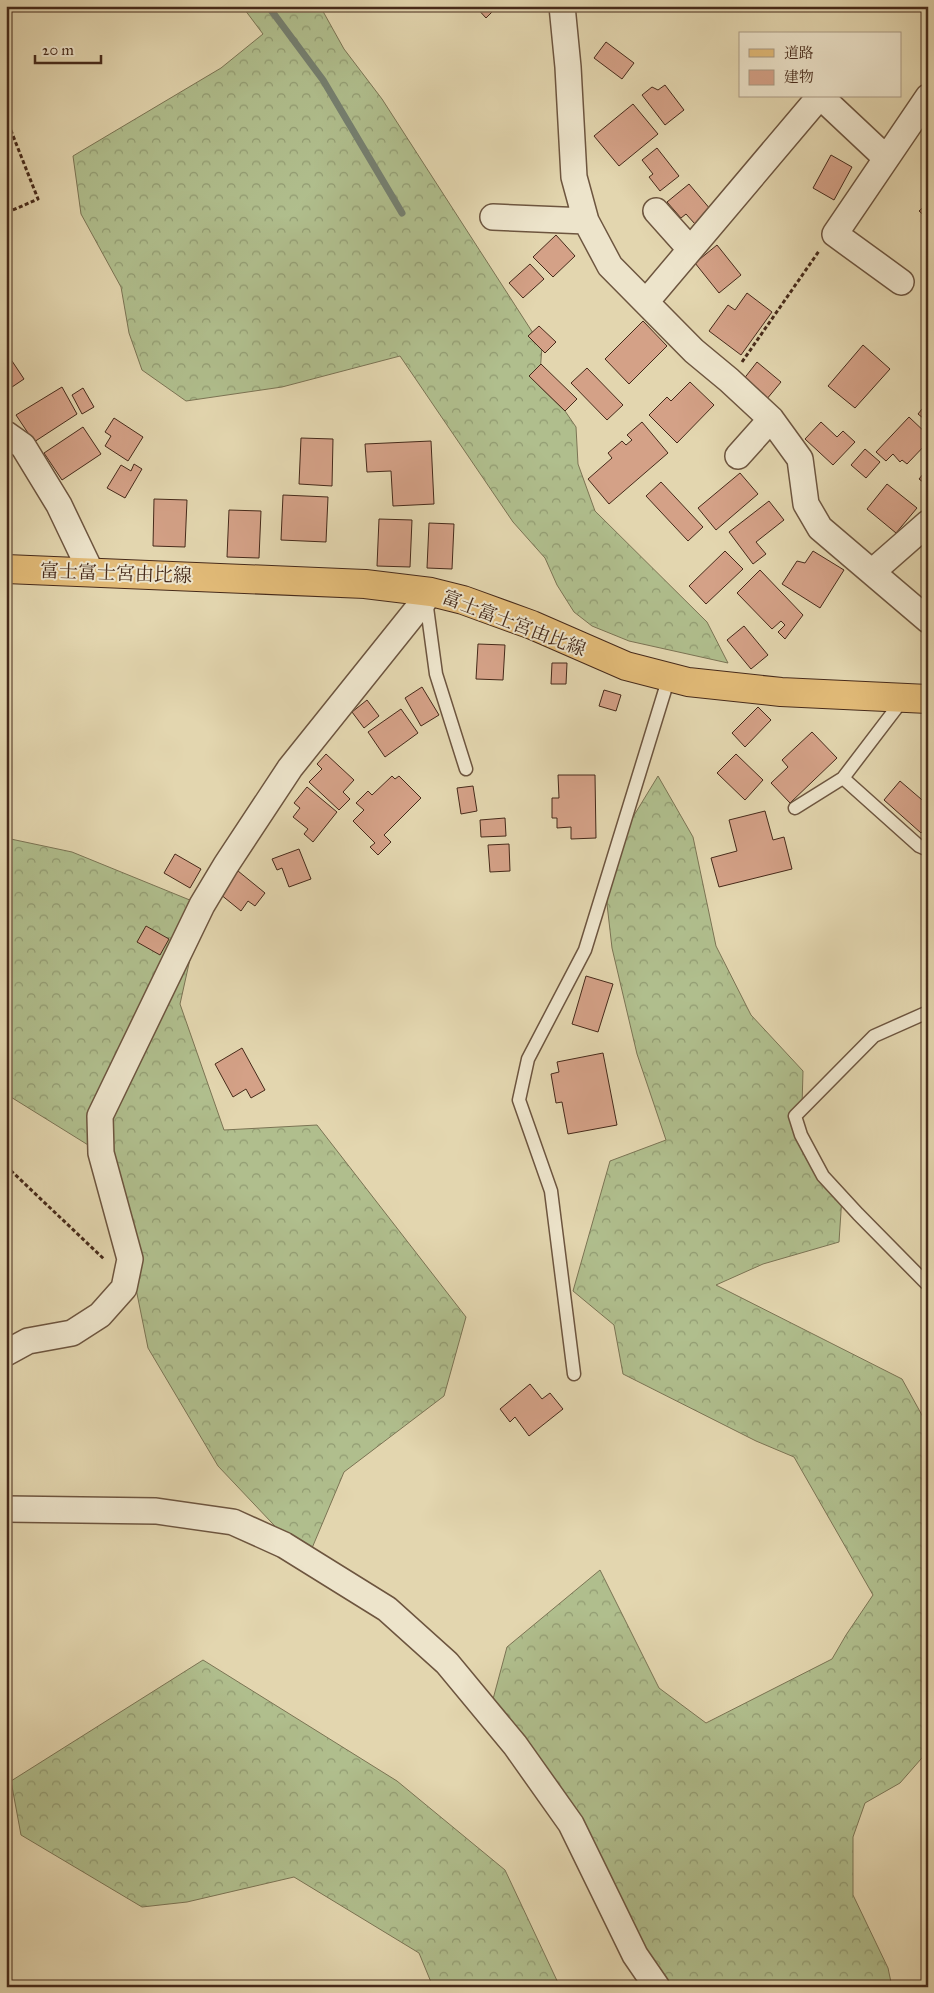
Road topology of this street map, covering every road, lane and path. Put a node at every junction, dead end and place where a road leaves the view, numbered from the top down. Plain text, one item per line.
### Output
1 (562, 6) edge
2 (818, 98) edge
3 (822, 98) edge
4 (928, 98) edge
5 (6, 118) edge
6 (886, 158) junction
7 (656, 211) dead end
8 (6, 213) edge
9 (493, 217) dead end
10 (586, 221) junction
11 (835, 234) junction
12 (690, 250) junction
13 (901, 282) dead end
14 (646, 302) junction
15 (729, 380) junction
16 (771, 419) junction
17 (6, 434) edge
18 (738, 456) dead end
19 (928, 523) edge
20 (6, 568) edge
21 (91, 572) junction
22 (872, 572) junction
23 (428, 595) junction
24 (928, 620) edge
25 (669, 677) junction
26 (916, 698) edge
27 (466, 769) dead end
28 (843, 778) junction
29 (795, 808) dead end
30 (928, 850) edge
31 (928, 1012) edge
32 (6, 1166) edge
33 (125, 1280) junction
34 (928, 1285) edge
35 (6, 1353) edge
36 (574, 1374) dead end
37 (6, 1509) edge
38 (657, 1987) edge

1 - 10 street
2 - 12 street
3 - 6 street
4 - 6 street
5 - 8 path
6 - 11 street
7 - 12 street
9 - 10 street
10 - 14 street
11 - 13 street
11 - 15 path
12 - 14 street
14 - 15 street
15 - 16 street
16 - 18 street
16 - 22 street
17 - 21 street
19 - 22 street
20 - 21 main road, 富士富士宮由比線
21 - 23 main road, 富士富士宮由比線
22 - 24 street
23 - 25 main road, 富士富士宮由比線
23 - 27 lane
23 - 33 street
25 - 26 main road, 富士富士宮由比線
25 - 36 lane
26 - 28 lane
28 - 29 lane
28 - 30 lane
31 - 34 lane
32 - 33 path
33 - 35 street
37 - 38 street

